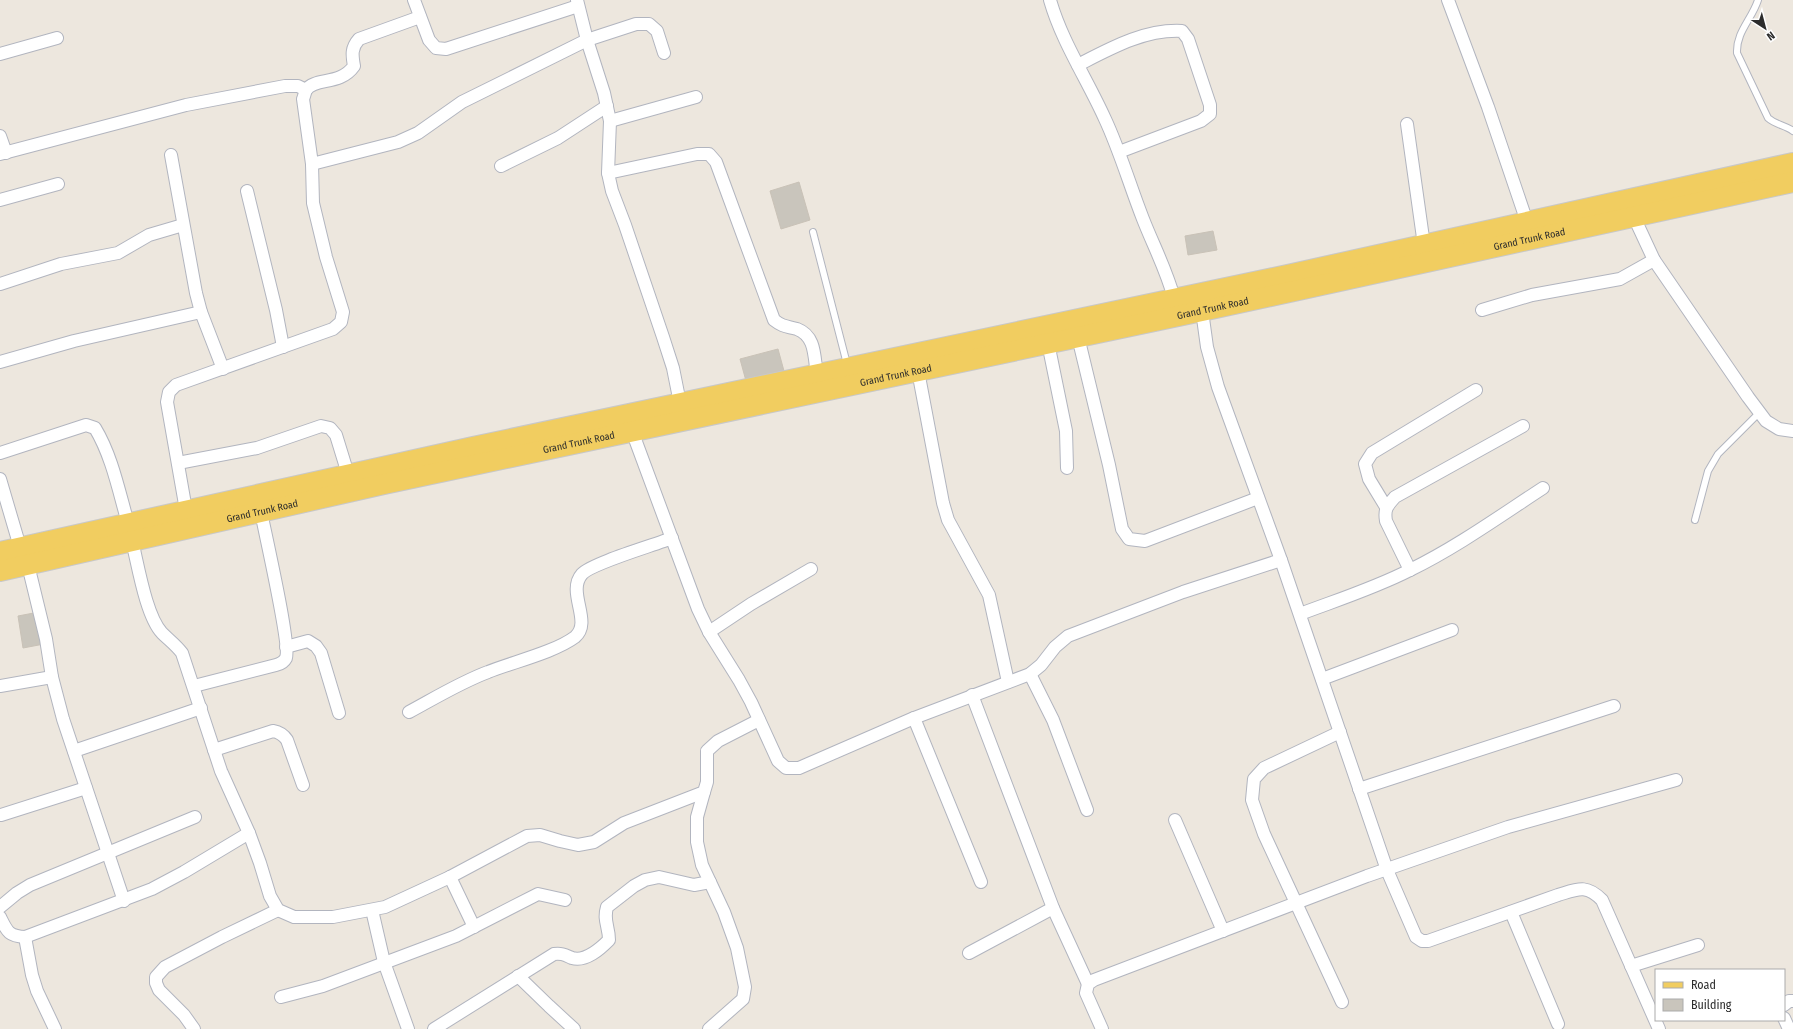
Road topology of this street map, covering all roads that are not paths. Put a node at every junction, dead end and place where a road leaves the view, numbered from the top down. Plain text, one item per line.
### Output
1 (414, 0) edge
2 (1050, 0) edge
3 (1448, 0) edge
4 (1758, 0) edge
5 (577, 3) edge
6 (420, 17) junction
7 (57, 38) dead end
8 (587, 40) junction
9 (664, 53) dead end
10 (0, 54) edge
11 (1078, 64) junction
12 (306, 90) junction
13 (696, 97) dead end
14 (607, 106) junction
15 (610, 121) junction
16 (1407, 124) dead end
17 (1793, 131) edge
18 (0, 136) edge
19 (1119, 152) junction
20 (3, 153) edge
21 (171, 155) dead end
22 (1793, 163) edge
23 (312, 164) junction
24 (501, 166) dead end
25 (608, 173) junction
26 (1793, 182) edge
27 (58, 184) dead end
28 (247, 191) dead end
29 (0, 200) edge
30 (1634, 217) junction
31 (1527, 222) junction
32 (183, 226) junction
33 (813, 232) dead end
34 (1424, 245) junction
35 (1654, 260) junction
36 (0, 284) edge
37 (1174, 298) junction
38 (1202, 310) junction
39 (1482, 310) dead end
40 (201, 312) junction
41 (1078, 337) junction
42 (1048, 343) junction
43 (283, 347) junction
44 (0, 362) edge
45 (848, 368) junction
46 (223, 369) junction
47 (918, 371) junction
48 (817, 375) junction
49 (1476, 390) dead end
50 (680, 403) junction
51 (1760, 412) junction
52 (1523, 426) dead end
53 (632, 431) junction
54 (1793, 431) edge
55 (0, 453) edge
56 (178, 463) junction
57 (1067, 468) dead end
58 (348, 474) junction
59 (0, 480) edge
60 (1543, 488) dead end
61 (1258, 498) junction
62 (1386, 507) junction
63 (186, 510) junction
64 (261, 512) junction
65 (1695, 520) dead end
66 (130, 532) junction
67 (672, 538) junction
68 (83, 543) junction
69 (20, 547) junction
70 (0, 552) edge
71 (1281, 560) junction
72 (28, 565) junction
73 (811, 569) dead end
74 (1410, 570) junction
75 (0, 571) edge
76 (1300, 614) junction
77 (1452, 630) dead end
78 (709, 632) junction
79 (286, 647) junction
80 (1030, 674) junction
81 (52, 677) junction
82 (1322, 679) junction
83 (1008, 682) junction
84 (0, 686) edge
85 (194, 686) junction
86 (972, 695) junction
87 (1614, 706) dead end
88 (201, 708) junction
89 (409, 712) dead end
90 (339, 713) dead end
91 (914, 718) junction
92 (759, 720) junction
93 (1340, 732) junction
94 (214, 750) junction
95 (74, 751) junction
96 (1676, 780) dead end
97 (302, 785) dead end
98 (86, 788) junction
99 (1359, 789) junction
100 (704, 792) junction
101 (1087, 810) dead end
102 (0, 815) edge
103 (195, 817) dead end
104 (1175, 820) dead end
105 (249, 833) junction
106 (107, 852) junction
107 (1387, 870) junction
108 (450, 877) junction
109 (710, 882) junction
110 (981, 882) dead end
111 (124, 900) junction
112 (565, 900) dead end
113 (1296, 903) junction
114 (0, 907) edge
115 (1054, 908) junction
116 (278, 910) junction
117 (372, 910) junction
118 (1511, 912) junction
119 (0, 917) edge
120 (474, 927) junction
121 (1222, 931) junction
122 (3, 932) edge
123 (24, 937) junction
124 (1698, 945) dead end
125 (969, 953) dead end
126 (384, 962) junction
127 (1631, 966) junction
128 (518, 976) junction
129 (1088, 984) junction
130 (281, 998) dead end
131 (1342, 1002) dead end
132 (1655, 1020) edge
133 (1558, 1024) dead end
134 (56, 1029) edge
135 (194, 1029) edge
136 (408, 1029) edge
137 (434, 1029) edge
138 (574, 1029) edge
139 (709, 1029) edge
140 (1102, 1029) edge

1 - 6 street
2 - 11 street
3 - 31 street
4 - 17 lane
5 - 6 street
5 - 8 street
6 - 12 street
7 - 10 street
8 - 9 street
8 - 14 street
8 - 23 street
11 - 19 street
11 - 19 street
12 - 20 street
12 - 23 street
13 - 15 street
14 - 15 street
14 - 24 street
15 - 25 street
16 - 34 street
18 - 20 street
19 - 37 street
21 - 32 street
22 - 31 main road, Grand Trunk Road
23 - 43 street
25 - 48 street
25 - 50 street
26 - 30 main road, Grand Trunk Road
27 - 29 street
28 - 43 street
30 - 35 street
30 - 38 main road, Grand Trunk Road
31 - 34 main road, Grand Trunk Road
32 - 36 street
32 - 40 street
33 - 45 lane
34 - 37 main road, Grand Trunk Road
35 - 39 street
35 - 51 street
37 - 45 main road, Grand Trunk Road
38 - 41 main road, Grand Trunk Road
38 - 61 street
40 - 44 street
40 - 46 street
41 - 42 main road, Grand Trunk Road
41 - 61 street
42 - 47 main road, Grand Trunk Road
42 - 57 street
43 - 46 street
45 - 48 main road, Grand Trunk Road
46 - 56 street
47 - 53 main road, Grand Trunk Road
47 - 83 street
48 - 50 main road, Grand Trunk Road
49 - 62 street
50 - 58 main road, Grand Trunk Road
51 - 54 street
51 - 65 lane
52 - 62 street
53 - 64 main road, Grand Trunk Road
53 - 67 street
55 - 66 street
56 - 58 street
56 - 63 street
58 - 63 main road, Grand Trunk Road
59 - 69 street
60 - 74 street
61 - 71 street
62 - 74 street
63 - 66 main road, Grand Trunk Road
64 - 66 main road, Grand Trunk Road
64 - 79 street
66 - 68 main road, Grand Trunk Road
66 - 85 street
67 - 78 street
67 - 89 street
68 - 69 main road, Grand Trunk Road
68 - 72 main road, Grand Trunk Road
69 - 70 main road, Grand Trunk Road
71 - 76 street
71 - 80 street
72 - 75 main road, Grand Trunk Road
72 - 81 street
73 - 78 street
74 - 76 street
76 - 82 street
77 - 82 street
78 - 92 street
79 - 85 street
79 - 90 street
80 - 83 street
80 - 101 street
81 - 84 street
81 - 95 street
82 - 93 street
83 - 86 street
85 - 88 street
86 - 91 street
86 - 115 street
87 - 99 street
88 - 94 street
88 - 95 street
91 - 92 street
91 - 110 street
92 - 100 street
93 - 99 street
93 - 113 street
94 - 97 street
94 - 105 street
95 - 98 street
96 - 107 street
98 - 102 street
98 - 106 street
99 - 107 street
100 - 108 street
100 - 109 street
103 - 106 street
104 - 121 street
105 - 111 street
105 - 116 street
106 - 111 street
106 - 114 street
107 - 113 street
107 - 118 street
108 - 117 street
108 - 120 street
109 - 128 street
109 - 139 street
111 - 123 street
112 - 120 street
113 - 121 street
113 - 131 street
115 - 125 street
115 - 129 street
116 - 117 street
116 - 135 street
117 - 126 street
118 - 127 street
118 - 133 street
119 - 122 street
120 - 126 street
121 - 129 street
122 - 123 street
123 - 134 street
124 - 127 street
126 - 130 street
126 - 136 street
127 - 132 street
128 - 137 street
128 - 138 street
129 - 140 street

